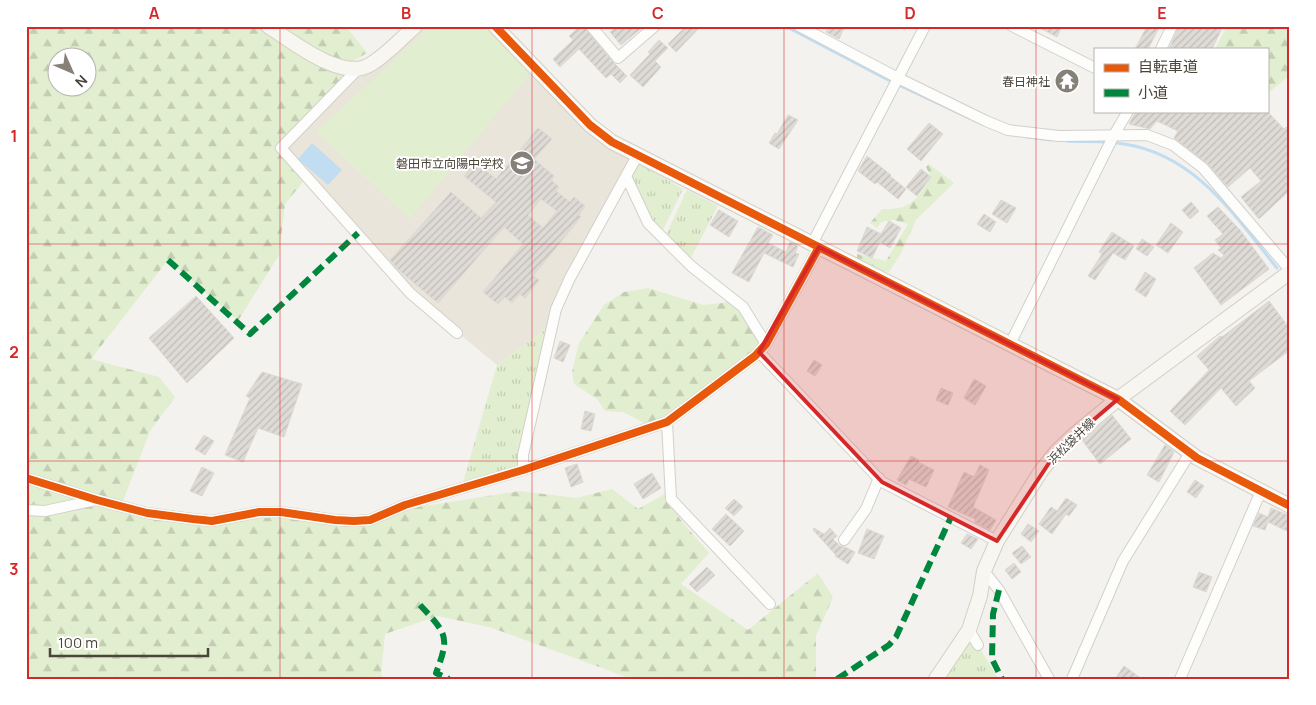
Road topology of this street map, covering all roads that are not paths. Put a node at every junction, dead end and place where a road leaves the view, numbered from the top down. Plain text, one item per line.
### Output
1 (268, 26) edge
2 (415, 26) edge
3 (495, 26) edge
4 (591, 26) edge
5 (656, 26) edge
6 (799, 26) edge
7 (925, 26) edge
8 (1012, 26) edge
9 (1172, 26) edge
10 (1028, 30) edge
11 (1161, 48) edge
12 (1094, 67) edge
13 (358, 69) junction
14 (898, 78) junction
15 (1127, 112) edge
16 (1114, 135) junction
17 (637, 156) junction
18 (626, 176) junction
19 (816, 246) junction
20 (1290, 271) edge
21 (457, 333) dead end
22 (1010, 344) junction
23 (762, 348) junction
24 (1118, 399) junction
25 (667, 422) junction
26 (1190, 453) junction
27 (523, 470) junction
28 (26, 478) edge
29 (879, 478) junction
30 (1261, 491) junction
31 (96, 500) junction
32 (1290, 506) edge
33 (26, 510) edge
34 (844, 540) dead end
35 (997, 541) junction
36 (984, 571) junction
37 (770, 604) dead end
38 (969, 630) junction
39 (978, 645) dead end
40 (936, 679) edge
41 (1049, 679) edge
42 (1072, 679) edge
43 (1180, 679) edge

1 - 13 street
2 - 13 street
3 - 17 street
4 - 5 street
6 - 14 street
7 - 14 street
8 - 10 street
9 - 11 street
10 - 12 street
13 - 21 street
14 - 16 street
14 - 19 street
15 - 16 street
16 - 20 street
16 - 22 street
17 - 18 street
17 - 19 street
18 - 23 street
18 - 27 street
19 - 22 street
19 - 23 street
20 - 24 street, 浜松袋井線
22 - 24 street
23 - 25 street
23 - 29 street
24 - 26 street
24 - 35 street, 浜松袋井線
25 - 27 street
25 - 37 street
26 - 30 street
26 - 42 street
27 - 31 street
28 - 31 street
29 - 34 street
29 - 35 street
30 - 32 street
30 - 43 street
31 - 33 street
35 - 36 street, 浜松袋井線
36 - 38 street, 浜松袋井線
36 - 41 street
38 - 39 street
38 - 40 street, 浜松袋井線

